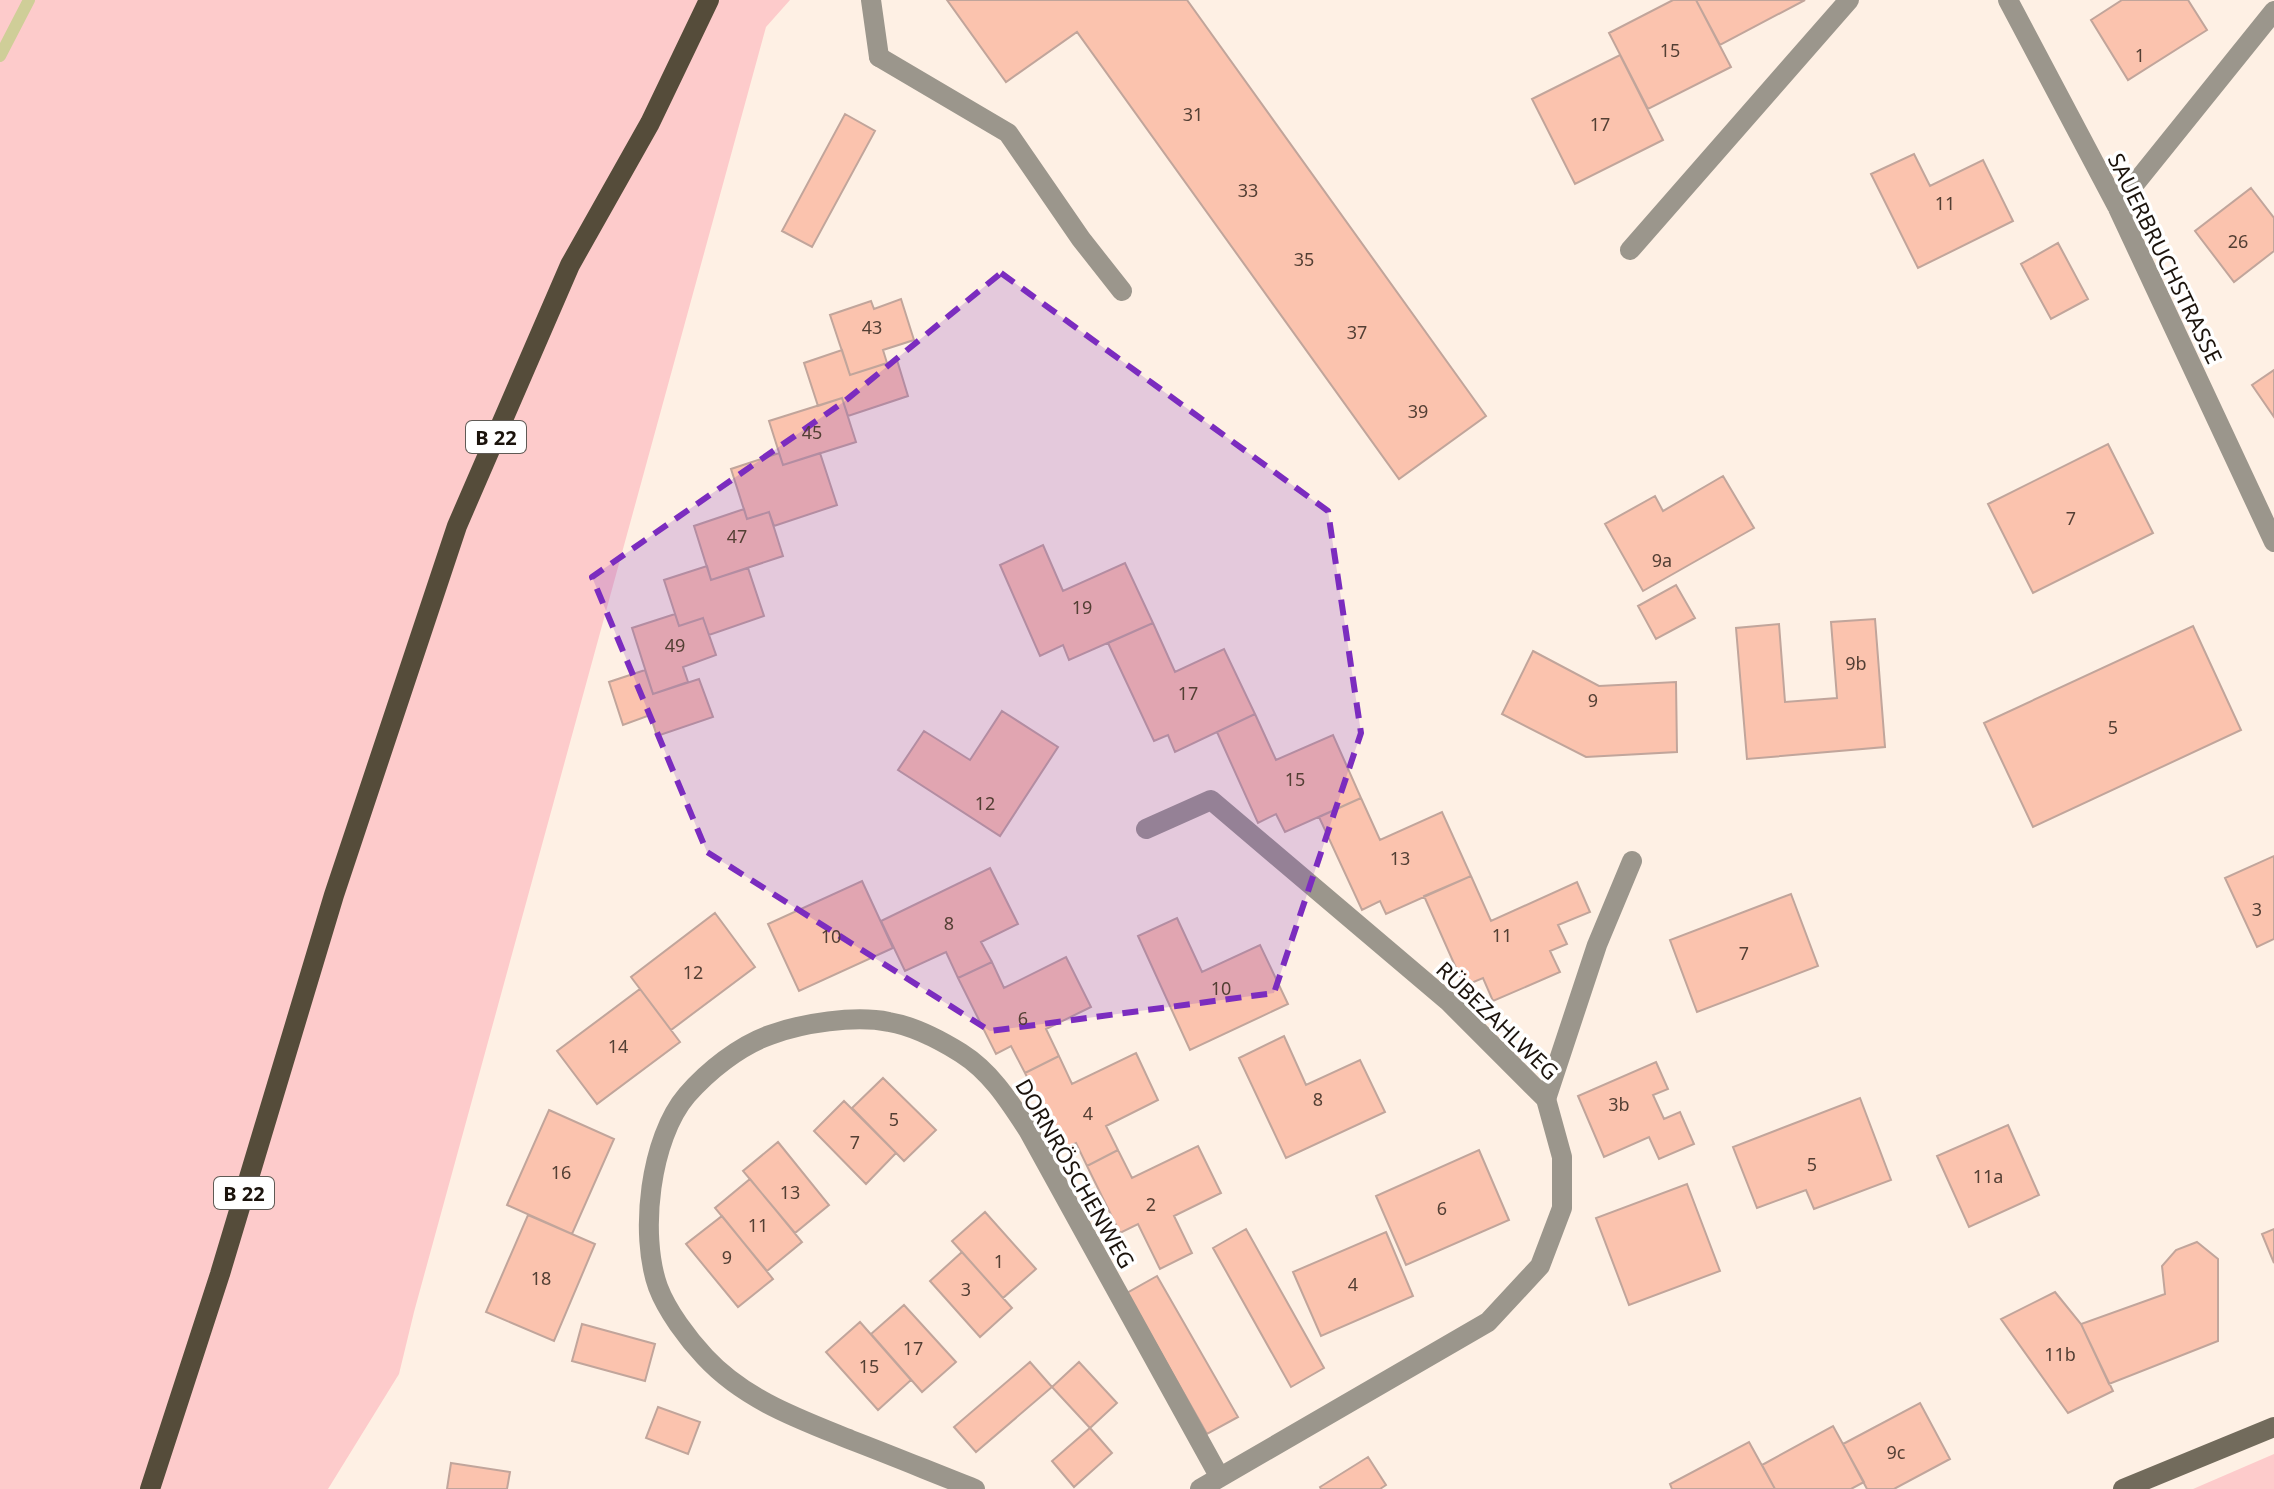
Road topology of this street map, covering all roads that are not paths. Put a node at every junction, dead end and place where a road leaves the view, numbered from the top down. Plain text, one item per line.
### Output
1 (709, 0) edge
2 (871, 0) edge
3 (1849, 0) edge
4 (2008, 0) edge
5 (2274, 11) edge
6 (2117, 206) junction
7 (1630, 250) dead end
8 (1122, 291) dead end
9 (2272, 532) edge
10 (1146, 829) dead end
11 (1632, 861) dead end
12 (1546, 1099) junction
13 (2274, 1427) edge
14 (1219, 1476) junction
15 (150, 1489) edge
16 (975, 1489) edge
17 (1200, 1489) edge
18 (2123, 1489) edge

1 - 15 main road, B 22
2 - 8 street
3 - 7 street
4 - 6 street, SAUERBRUCHSTRASSE
5 - 6 street
6 - 9 street, SAUERBRUCHSTRASSE
10 - 12 street, RÜBEZAHLWEG
11 - 12 street
12 - 14 street, RÜBEZAHLWEG
13 - 18 street
14 - 16 street, DORNRÖSCHENWEG
14 - 17 street, RÜBEZAHLWEG

